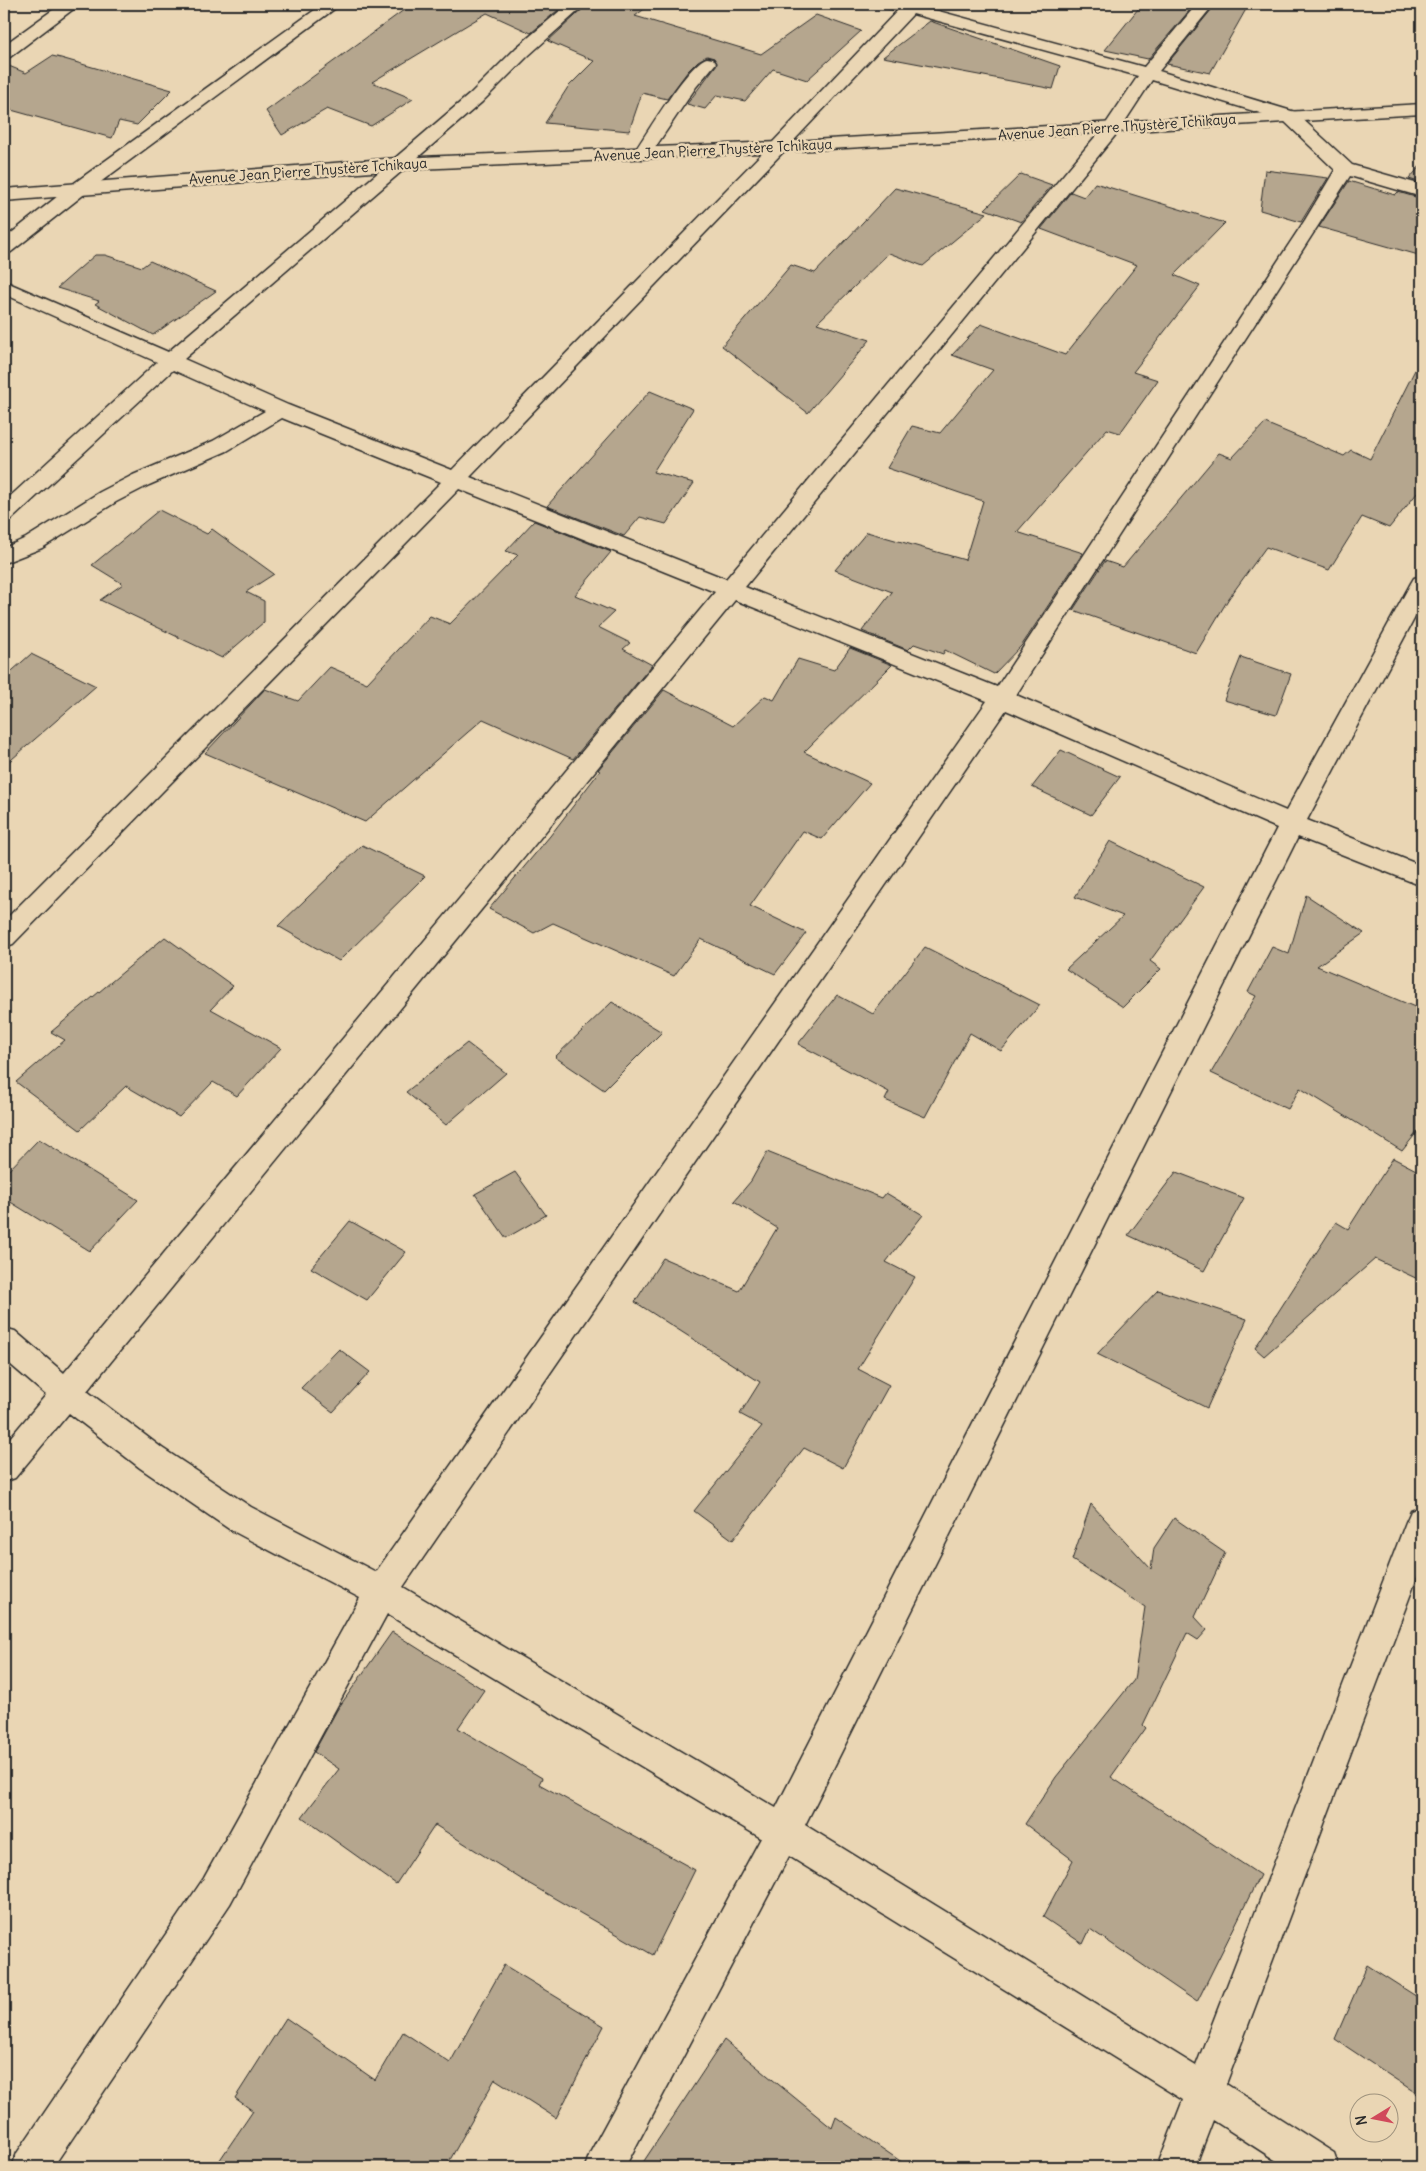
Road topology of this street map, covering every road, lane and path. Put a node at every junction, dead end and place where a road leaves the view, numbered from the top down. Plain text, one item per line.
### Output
1 (72, 4) edge
2 (333, 4) edge
3 (578, 4) edge
4 (1206, 4) edge
5 (905, 5) edge
6 (4, 52) edge
7 (707, 63) dead end
8 (1148, 73) junction
9 (1422, 109) edge
10 (1289, 116) junction
11 (1112, 128) junction
12 (778, 147) junction
13 (642, 154) junction
14 (396, 164) junction
15 (1345, 169) junction
16 (80, 188) junction
17 (1422, 191) edge
18 (4, 195) edge
19 (4, 248) edge
20 (4, 287) edge
21 (170, 361) junction
22 (281, 410) junction
23 (456, 479) junction
24 (4, 514) edge
25 (4, 556) edge
26 (1422, 582) edge
27 (729, 589) junction
28 (1002, 698) junction
29 (1292, 824) junction
30 (1422, 876) edge
31 (4, 936) edge
32 (4, 1341) edge
33 (66, 1393) junction
34 (4, 1468) edge
35 (1422, 1522) edge
36 (381, 1592) junction
37 (783, 1832) junction
38 (1204, 2092) junction
39 (31, 2167) edge
40 (604, 2167) edge
41 (1176, 2167) edge
42 (1320, 2167) edge

1 - 6 street
2 - 16 street
3 - 14 street
4 - 8 street
5 - 8 street
5 - 12 street
7 - 13 street
8 - 10 street
8 - 11 street
9 - 10 street, Avenue Jean Pierre Thystère Tchikaya
10 - 11 street, Avenue Jean Pierre Thystère Tchikaya
10 - 15 street
11 - 12 street, Avenue Jean Pierre Thystère Tchikaya
11 - 27 street
12 - 13 street, Avenue Jean Pierre Thystère Tchikaya
12 - 23 street
13 - 14 street, Avenue Jean Pierre Thystère Tchikaya
14 - 16 street, Avenue Jean Pierre Thystère Tchikaya
14 - 21 street
15 - 17 street
15 - 28 street
16 - 18 street, Avenue Jean Pierre Thystère Tchikaya
16 - 19 street
20 - 21 street
21 - 22 street
21 - 24 street
22 - 23 street
22 - 25 street
23 - 27 street
23 - 31 street
26 - 29 street
27 - 28 street
27 - 33 street
28 - 29 street
28 - 36 street
29 - 30 street
29 - 37 street
32 - 33 street
33 - 34 street
33 - 36 street
35 - 38 street
36 - 37 street
36 - 39 street
37 - 38 street
37 - 40 street
38 - 41 street
38 - 42 street

